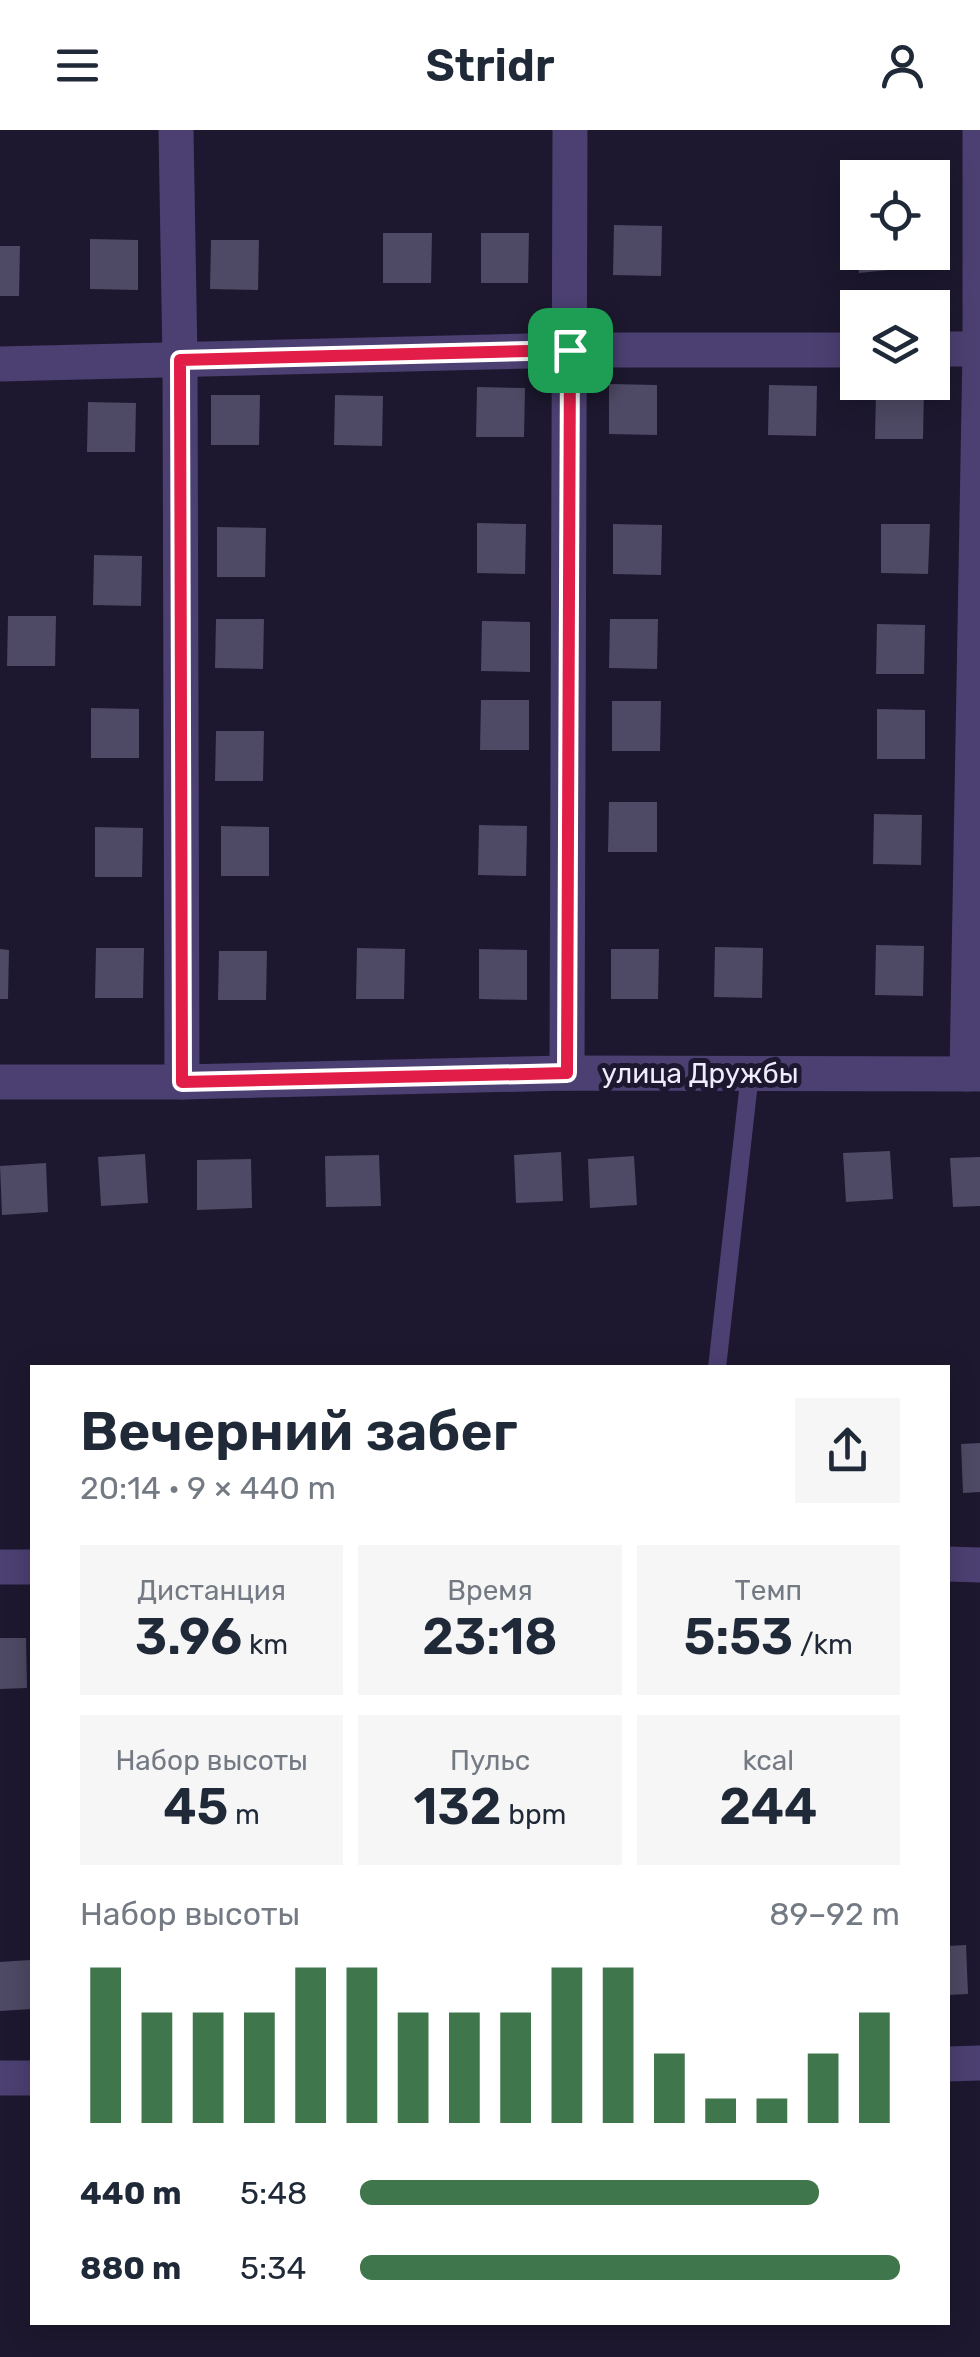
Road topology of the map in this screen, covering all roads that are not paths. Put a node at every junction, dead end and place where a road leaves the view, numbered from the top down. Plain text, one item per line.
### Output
1 (176, 130) edge
2 (570, 130) edge
3 (980, 130) edge
4 (950, 349) edge
5 (980, 349) edge
6 (570, 350) junction
7 (840, 350) edge
8 (180, 360) junction
9 (0, 364) edge
10 (567, 1073) junction
11 (750, 1074) junction
12 (973, 1074) edge
13 (0, 1082) edge
14 (182, 1082) junction
15 (717, 1365) edge
16 (950, 1564) edge
17 (980, 1565) edge
18 (0, 1567) edge
19 (30, 1567) edge
20 (980, 2063) edge
21 (950, 2064) edge
22 (0, 2078) edge
23 (30, 2078) edge

1 - 8 street
2 - 6 street
3 - 5 street
4 - 5 street
5 - 12 street
6 - 7 street
6 - 8 street
6 - 10 street
8 - 9 street
8 - 14 street
10 - 11 street, улица Дружбы
10 - 14 street, улица Дружбы
11 - 12 street, улица Дружбы
11 - 15 lane
13 - 14 street, улица Дружбы
16 - 17 street
18 - 19 street
20 - 21 street
22 - 23 street

